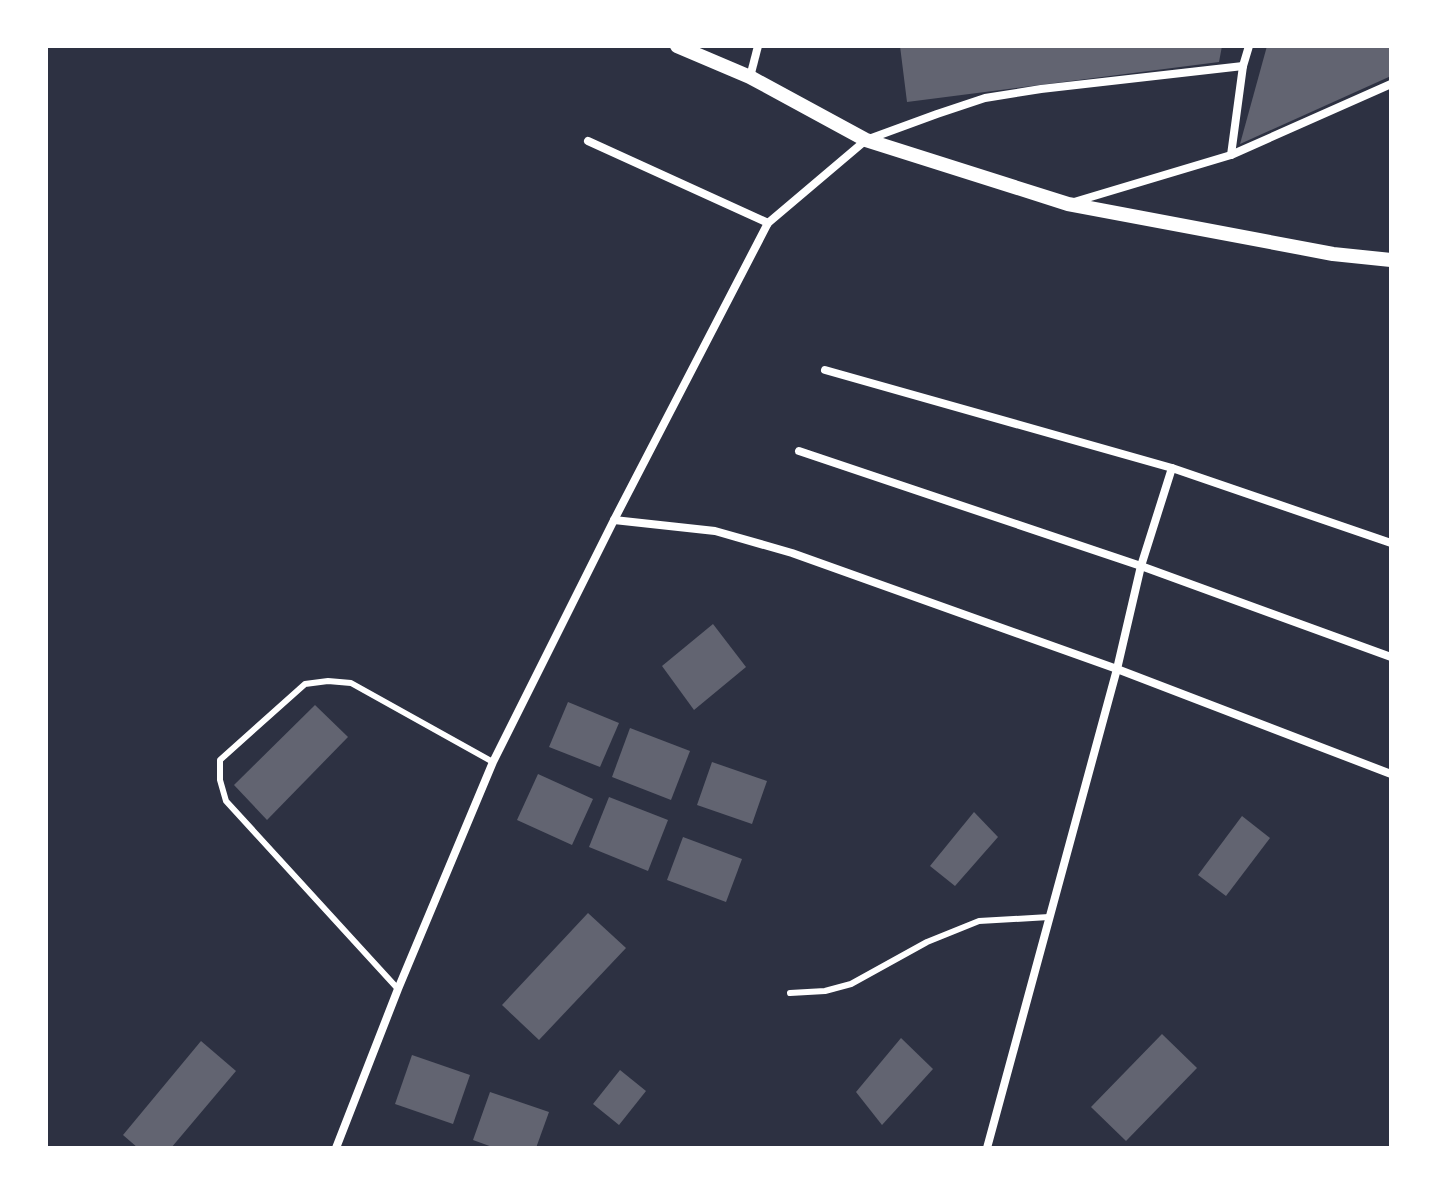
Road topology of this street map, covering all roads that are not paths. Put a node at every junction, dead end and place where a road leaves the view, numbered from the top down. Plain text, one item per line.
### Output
1 (758, 46) edge
2 (1249, 46) edge
3 (680, 47) edge
4 (1243, 66) junction
5 (750, 77) junction
6 (1391, 84) edge
7 (866, 140) junction
8 (588, 141) dead end
9 (1231, 155) junction
10 (1068, 204) junction
11 (768, 223) junction
12 (1391, 260) edge
13 (825, 370) dead end
14 (799, 451) dead end
15 (1172, 468) junction
16 (614, 520) junction
17 (1391, 543) edge
18 (1141, 566) junction
19 (1391, 657) edge
20 (1117, 669) junction
21 (493, 762) junction
22 (1391, 774) edge
23 (1049, 917) junction
24 (398, 989) junction
25 (790, 993) dead end
26 (336, 1148) edge
27 (987, 1148) edge

1 - 5 street
2 - 4 street
3 - 5 street
4 - 7 street
4 - 9 street
5 - 7 street
6 - 9 street
7 - 10 street
7 - 11 street
8 - 11 street
9 - 10 street
10 - 12 street
11 - 16 street
13 - 15 street
14 - 18 street
15 - 17 street
15 - 18 street
16 - 20 street
16 - 21 street
18 - 19 street
18 - 20 street
20 - 22 street
20 - 23 street
21 - 24 street
21 - 24 lane
23 - 25 lane
23 - 27 street
24 - 26 street

